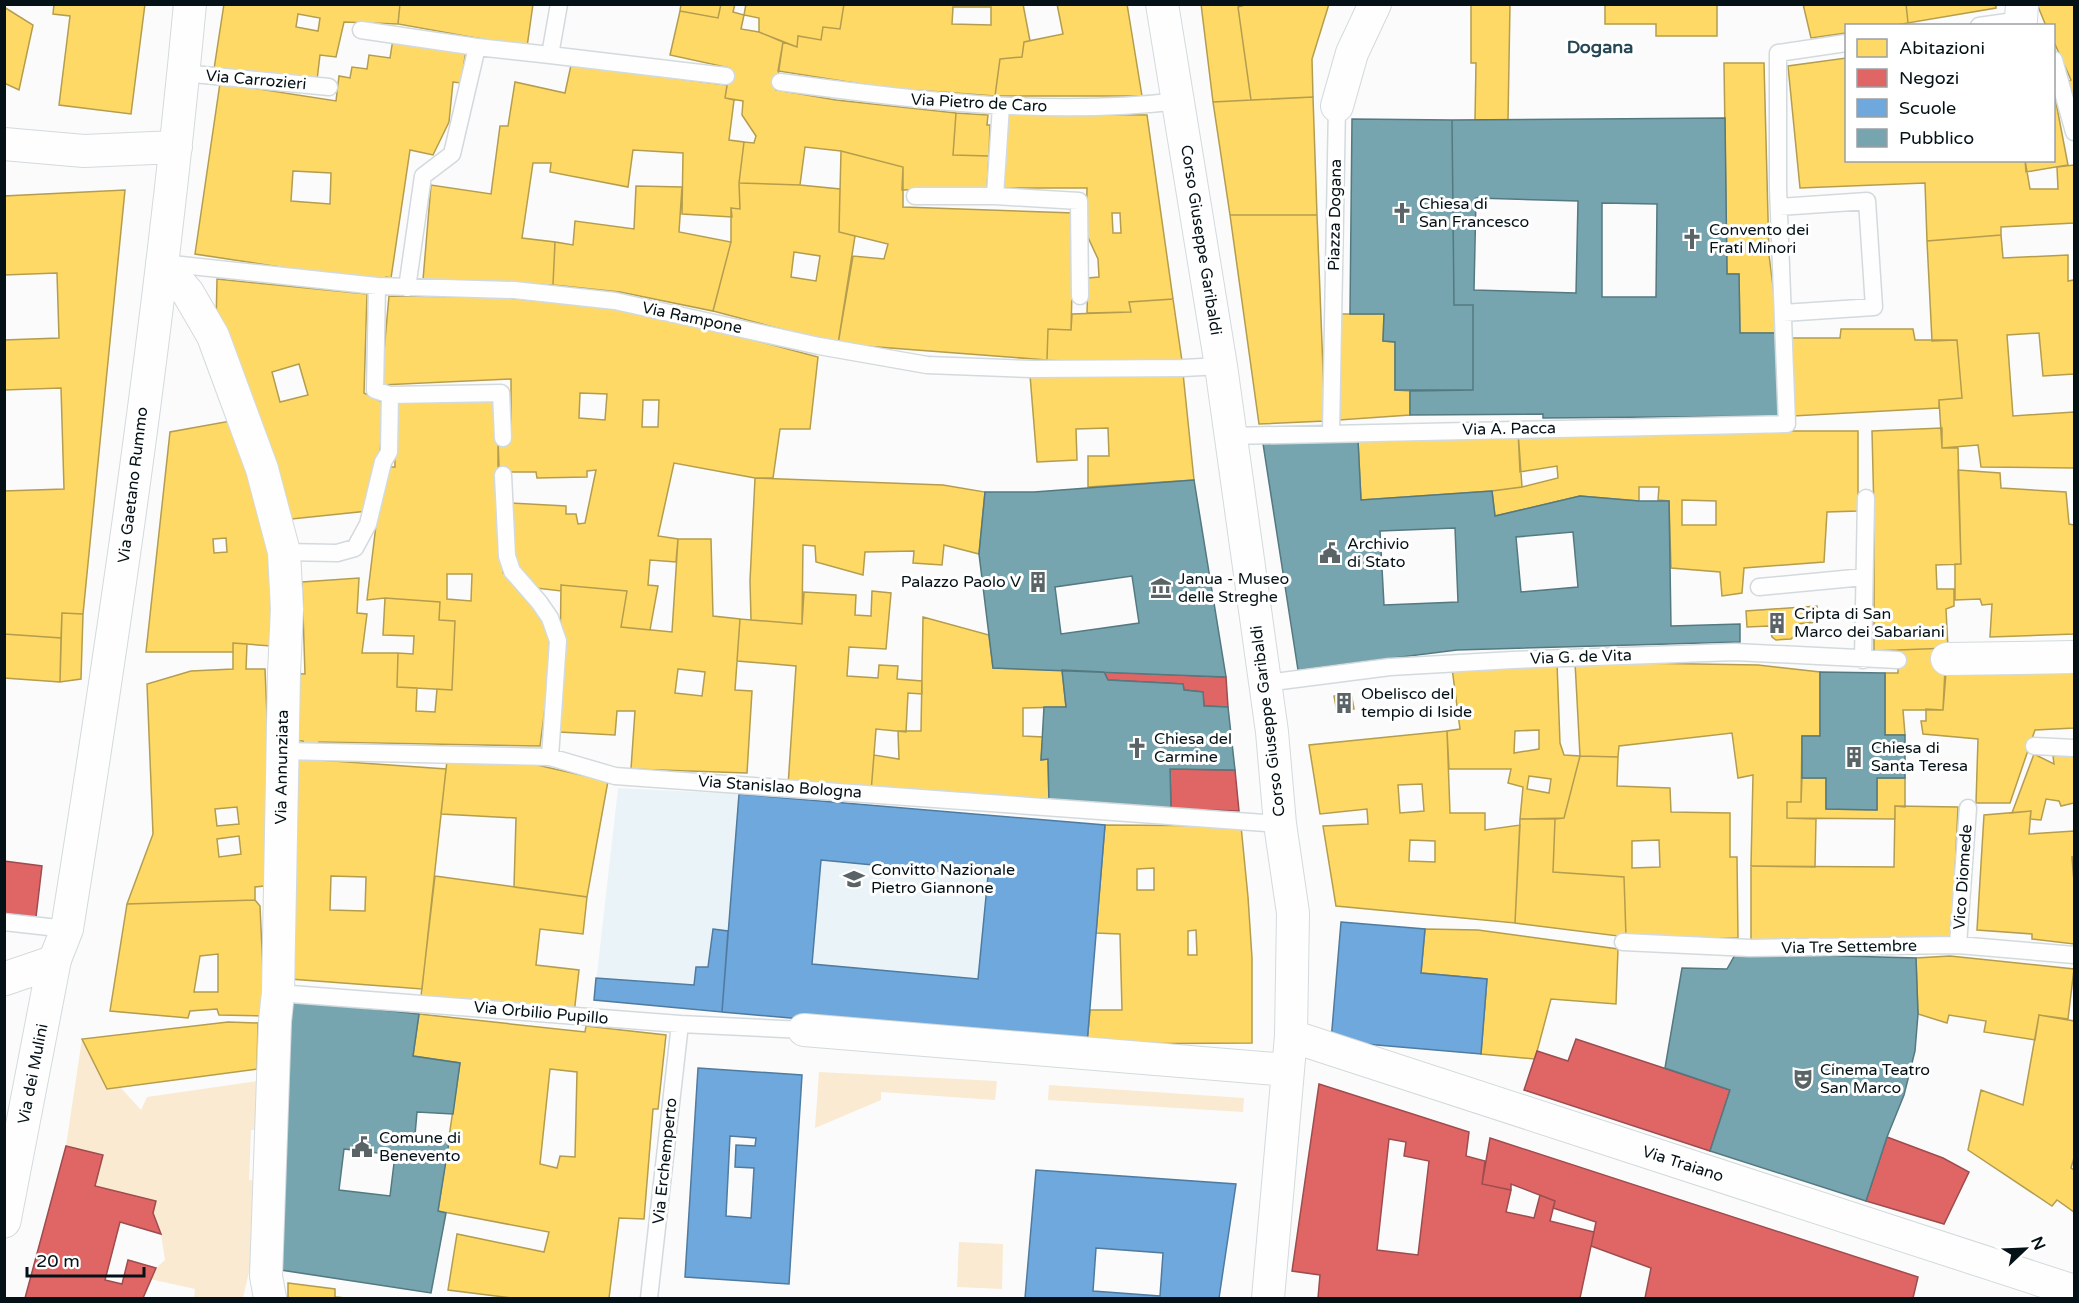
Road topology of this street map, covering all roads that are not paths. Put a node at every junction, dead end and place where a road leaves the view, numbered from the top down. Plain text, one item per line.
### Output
1 (190, 4) edge
2 (559, 4) edge
3 (1162, 4) edge
4 (1375, 4) edge
5 (2024, 17) edge
6 (1989, 24) edge
7 (361, 30) dead end
8 (1845, 43) edge
9 (477, 47) junction
10 (550, 55) junction
11 (2055, 64) edge
12 (183, 74) junction
13 (726, 76) dead end
14 (780, 82) dead end
15 (329, 87) dead end
16 (1179, 101) junction
17 (1001, 106) junction
18 (1337, 106) joint
19 (2074, 132) edge
20 (4, 144) edge
21 (176, 147) junction
22 (915, 196) dead end
23 (995, 196) junction
24 (1779, 207) junction
25 (162, 263) junction
26 (377, 286) junction
27 (407, 288) junction
28 (1080, 296) dead end
29 (1784, 313) junction
30 (1221, 366) junction
31 (390, 395) junction
32 (1331, 433) junction
33 (1231, 436) junction
34 (503, 438) dead end
35 (503, 475) dead end
36 (1866, 498) dead end
37 (284, 552) junction
38 (1864, 577) junction
39 (1759, 587) dead end
40 (2074, 657) edge
41 (1947, 659) dead end
42 (1863, 660) junction
43 (1898, 660) dead end
44 (1266, 683) junction
45 (2034, 746) dead end
46 (2074, 748) edge
47 (282, 751) junction
48 (550, 757) junction
49 (1968, 808) dead end
50 (1280, 824) junction
51 (4, 922) edge
52 (67, 929) junction
53 (1623, 942) dead end
54 (1958, 945) junction
55 (2074, 955) edge
56 (54, 962) junction
57 (4, 979) edge
58 (278, 993) junction
59 (680, 1024) junction
60 (804, 1030) joint
61 (1291, 1036) junction
62 (1287, 1070) junction
63 (4, 1221) edge
64 (2074, 1291) edge
65 (270, 1299) edge
66 (649, 1299) edge
67 (1269, 1299) edge

1 - 12 street, Via Gaetano Rummo
2 - 10 lane
3 - 16 street, Corso Giuseppe Garibaldi
4 - 18 street, Piazza Dogana
5 - 6 lane
7 - 9 lane
8 - 24 lane
9 - 10 lane
9 - 27 lane
10 - 13 lane
11 - 19 lane
12 - 15 lane, Via Carrozieri
12 - 21 street, Via Gaetano Rummo
14 - 17 lane, Via Pietro de Caro
16 - 17 lane, Via Pietro de Caro
16 - 30 street, Corso Giuseppe Garibaldi
17 - 23 lane
18 - 32 lane, Piazza Dogana
20 - 21 street
21 - 25 street, Via Gaetano Rummo
22 - 23 lane
23 - 28 lane
24 - 29 lane
24 - 29 lane
25 - 26 lane, Via Rampone
25 - 37 street, Via Annunziata
25 - 52 street, Via Gaetano Rummo
26 - 27 lane, Via Rampone
26 - 31 lane
27 - 30 lane, Via Rampone
29 - 32 lane, Via A. Pacca
30 - 33 street, Corso Giuseppe Garibaldi
31 - 34 lane
31 - 37 lane
32 - 33 lane, Via A. Pacca
33 - 44 street, Corso Giuseppe Garibaldi
35 - 48 lane
36 - 38 lane
37 - 47 street, Via Annunziata
38 - 39 lane
38 - 42 lane
40 - 41 street
42 - 43 lane, Via G. de Vita
42 - 44 lane, Via G. de Vita
44 - 50 street, Corso Giuseppe Garibaldi
45 - 46 lane
47 - 48 lane, Via Stanislao Bologna
47 - 58 street, Via Annunziata
48 - 50 lane, Via Stanislao Bologna
49 - 54 lane, Vico Diomede
50 - 61 street, Corso Giuseppe Garibaldi
51 - 52 lane
52 - 56 street, Via Gaetano Rummo
53 - 54 lane, Via Tre Settembre
54 - 55 lane, Via Tre Settembre
56 - 57 street
56 - 63 street, Via dei Mulini
58 - 59 lane, Via Orbilio Pupillo
58 - 65 street, Via Annunziata
59 - 60 lane, Via Orbilio Pupillo
59 - 66 lane, Via Erchemperto
60 - 62 street
61 - 62 street, Corso Giuseppe Garibaldi
61 - 64 street, Via Traiano
62 - 67 street, Corso Giuseppe Garibaldi

